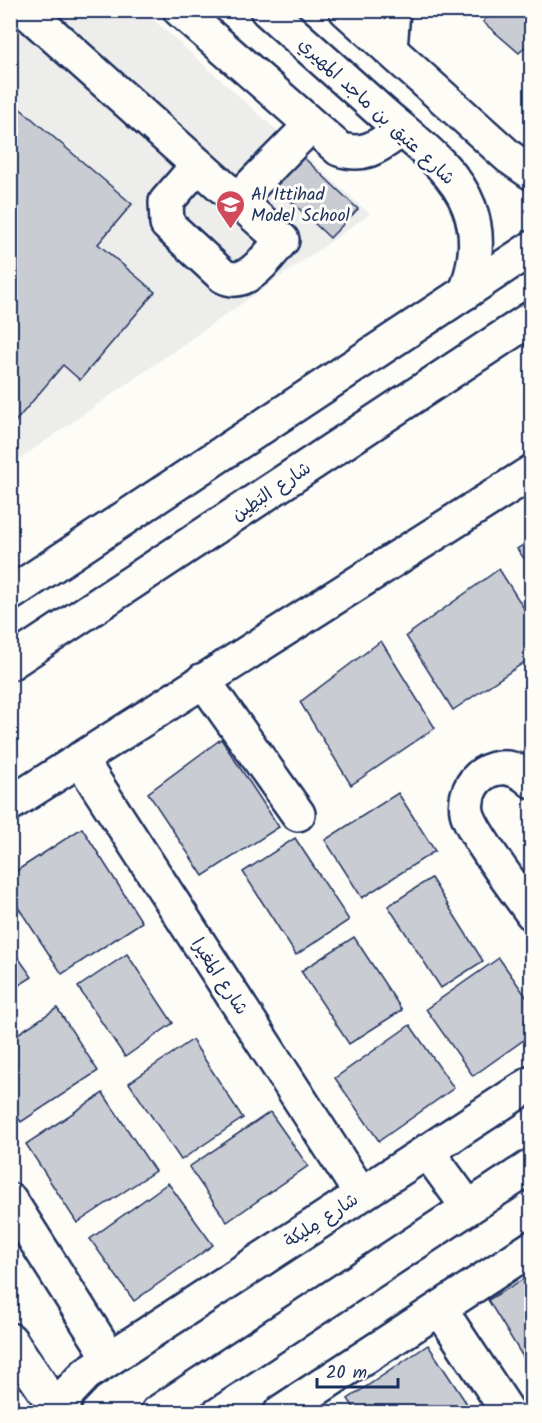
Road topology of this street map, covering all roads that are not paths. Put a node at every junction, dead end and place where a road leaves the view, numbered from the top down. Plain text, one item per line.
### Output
1 (25, 10) edge
2 (180, 10) edge
3 (267, 10) edge
4 (346, 10) edge
5 (393, 10) edge
6 (390, 50) junction
7 (461, 113) junction
8 (310, 126) junction
9 (411, 139) junction
10 (198, 165) junction
11 (531, 173) edge
12 (237, 200) junction
13 (531, 248) edge
14 (466, 292) junction
15 (531, 318) edge
16 (531, 472) edge
17 (10, 594) edge
18 (10, 663) edge
19 (203, 680) junction
20 (80, 759) junction
21 (531, 781) edge
22 (10, 804) edge
23 (298, 814) dead end
24 (531, 913) edge
25 (531, 1083) edge
26 (428, 1151) junction
27 (531, 1166) edge
28 (361, 1194) junction
29 (10, 1200) edge
30 (468, 1208) junction
31 (531, 1248) edge
32 (440, 1309) junction
33 (10, 1340) edge
34 (110, 1358) junction
35 (61, 1413) edge
36 (158, 1413) edge
37 (281, 1413) edge
38 (508, 1413) edge

1 - 10 street
2 - 8 street
3 - 9 street, شارع عتيق بن ماجد المهيري
4 - 6 street
5 - 6 street
6 - 7 street
7 - 9 street
7 - 11 street
8 - 9 street
8 - 12 street
9 - 14 street, شارع عتيق بن ماجد المهيري
10 - 12 street
10 - 12 street
13 - 14 street
14 - 17 street
15 - 18 street, شارع البَطِين
16 - 19 street
19 - 20 street
19 - 23 street
20 - 22 street
20 - 28 street, شارع المغيرا
21 - 24 street
25 - 26 street, شارع مِليكة
26 - 28 street, شارع مِليكة
26 - 30 street
27 - 30 street
28 - 34 street, شارع مِليكة
29 - 34 street
30 - 36 street
31 - 32 street
32 - 37 street
32 - 38 street
33 - 35 street, شارع مِليكة
34 - 35 street, شارع مِليكة

